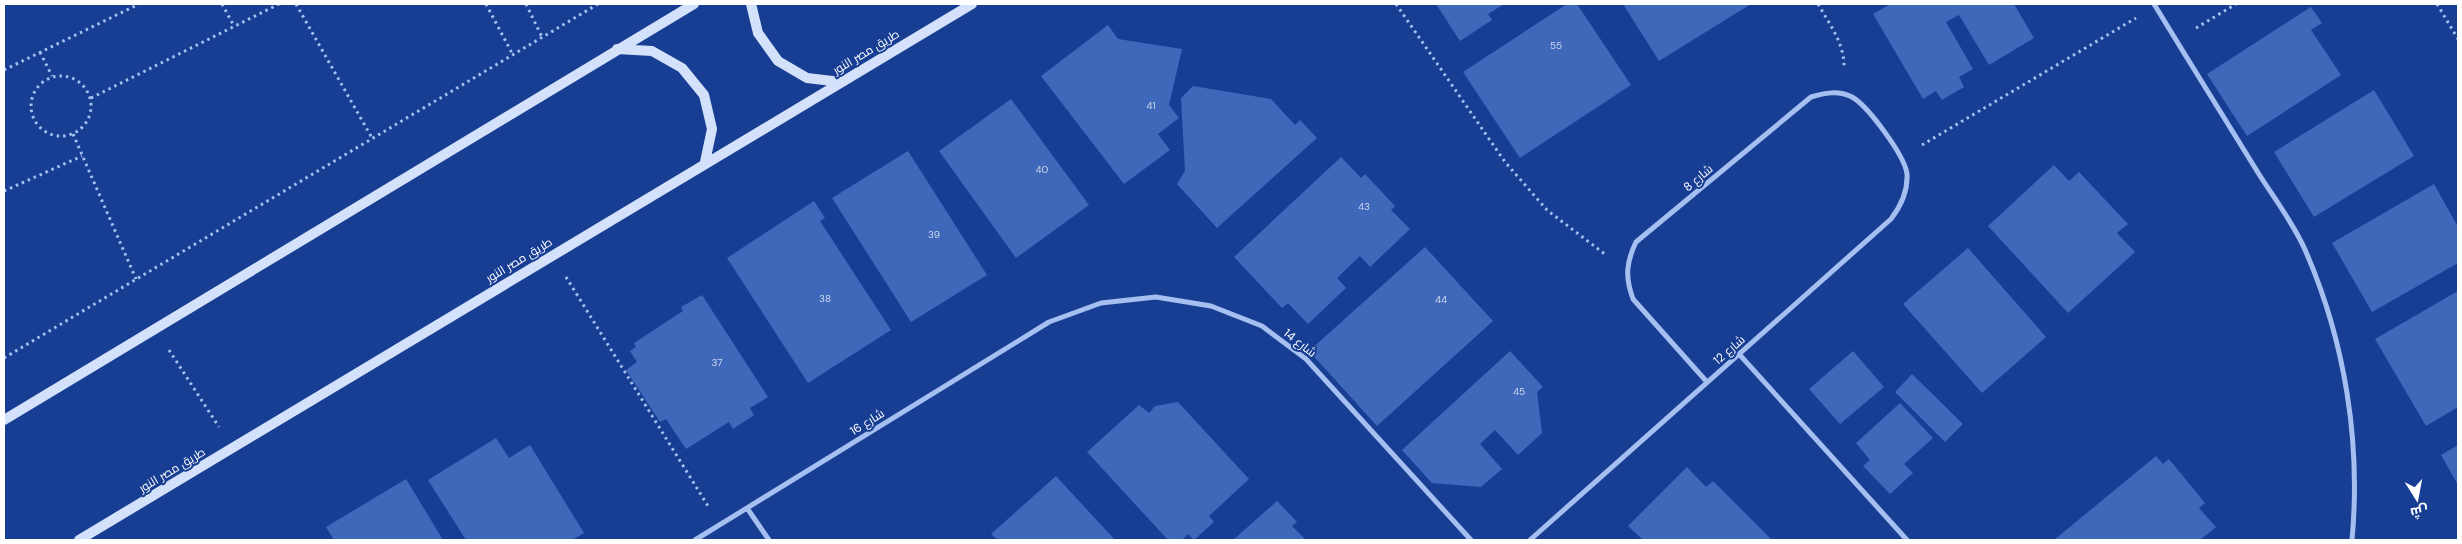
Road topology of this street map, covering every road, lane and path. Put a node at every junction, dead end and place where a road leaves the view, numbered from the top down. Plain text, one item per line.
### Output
1 (139, 4) edge
2 (222, 4) edge
3 (279, 4) edge
4 (296, 4) edge
5 (486, 4) edge
6 (526, 4) edge
7 (598, 4) edge
8 (694, 4) edge
9 (752, 4) edge
10 (972, 4) edge
11 (1396, 4) edge
12 (1818, 4) edge
13 (2236, 4) edge
14 (2437, 4) edge
15 (2155, 5) edge
16 (234, 26) junction
17 (542, 37) junction
18 (2176, 39) junction
19 (2458, 39) edge
20 (617, 49) junction
21 (40, 52) junction
22 (513, 55) junction
23 (4, 70) edge
24 (52, 76) junction
25 (840, 82) junction
26 (1838, 93) junction
27 (91, 98) junction
28 (73, 134) junction
29 (372, 138) junction
30 (82, 156) junction
31 (1902, 156) junction
32 (706, 162) junction
33 (4, 191) edge
34 (552, 255) junction
35 (1626, 271) junction
36 (136, 278) junction
37 (1049, 322) joint
38 (156, 328) junction
39 (1739, 354) junction
40 (4, 358) edge
41 (1707, 382) junction
42 (4, 420) edge
43 (232, 448) junction
44 (747, 508) junction
45 (720, 525) junction
46 (79, 540) edge
47 (695, 540) edge
48 (769, 540) edge
49 (1471, 540) edge
50 (1530, 540) edge
51 (1907, 540) edge
52 (2352, 540) edge

1 - 21 path
2 - 16 path
3 - 16 path
4 - 29 path
5 - 22 path
6 - 17 path
7 - 17 path
8 - 20 street
9 - 25 street
10 - 25 street, طريق مصر النور
11 - 35 path
12 - 26 path
13 - 18 path
14 - 19 path
15 - 18 street
15 - 31 path
16 - 27 path
17 - 22 path
18 - 52 street
20 - 32 street
20 - 38 street
21 - 23 path
21 - 24 path
22 - 29 path
24 - 27 path
24 - 28 path
25 - 32 street, طريق مصر النور
26 - 31 street
26 - 35 street, شارع 8
27 - 28 path
28 - 30 path
29 - 36 path
30 - 33 path
30 - 36 path
31 - 39 street, شارع 12
32 - 34 street, طريق مصر النور
34 - 43 street, طريق مصر النور
34 - 45 path
35 - 41 street
36 - 40 path
37 - 44 street, شارع 16
37 - 49 street, شارع 14
38 - 42 street
38 - 43 path
39 - 41 street, شارع 12
39 - 51 street
41 - 50 street, شارع 12
43 - 46 street, طريق مصر النور
44 - 45 street, شارع 16
44 - 48 street
45 - 47 street, شارع 16

